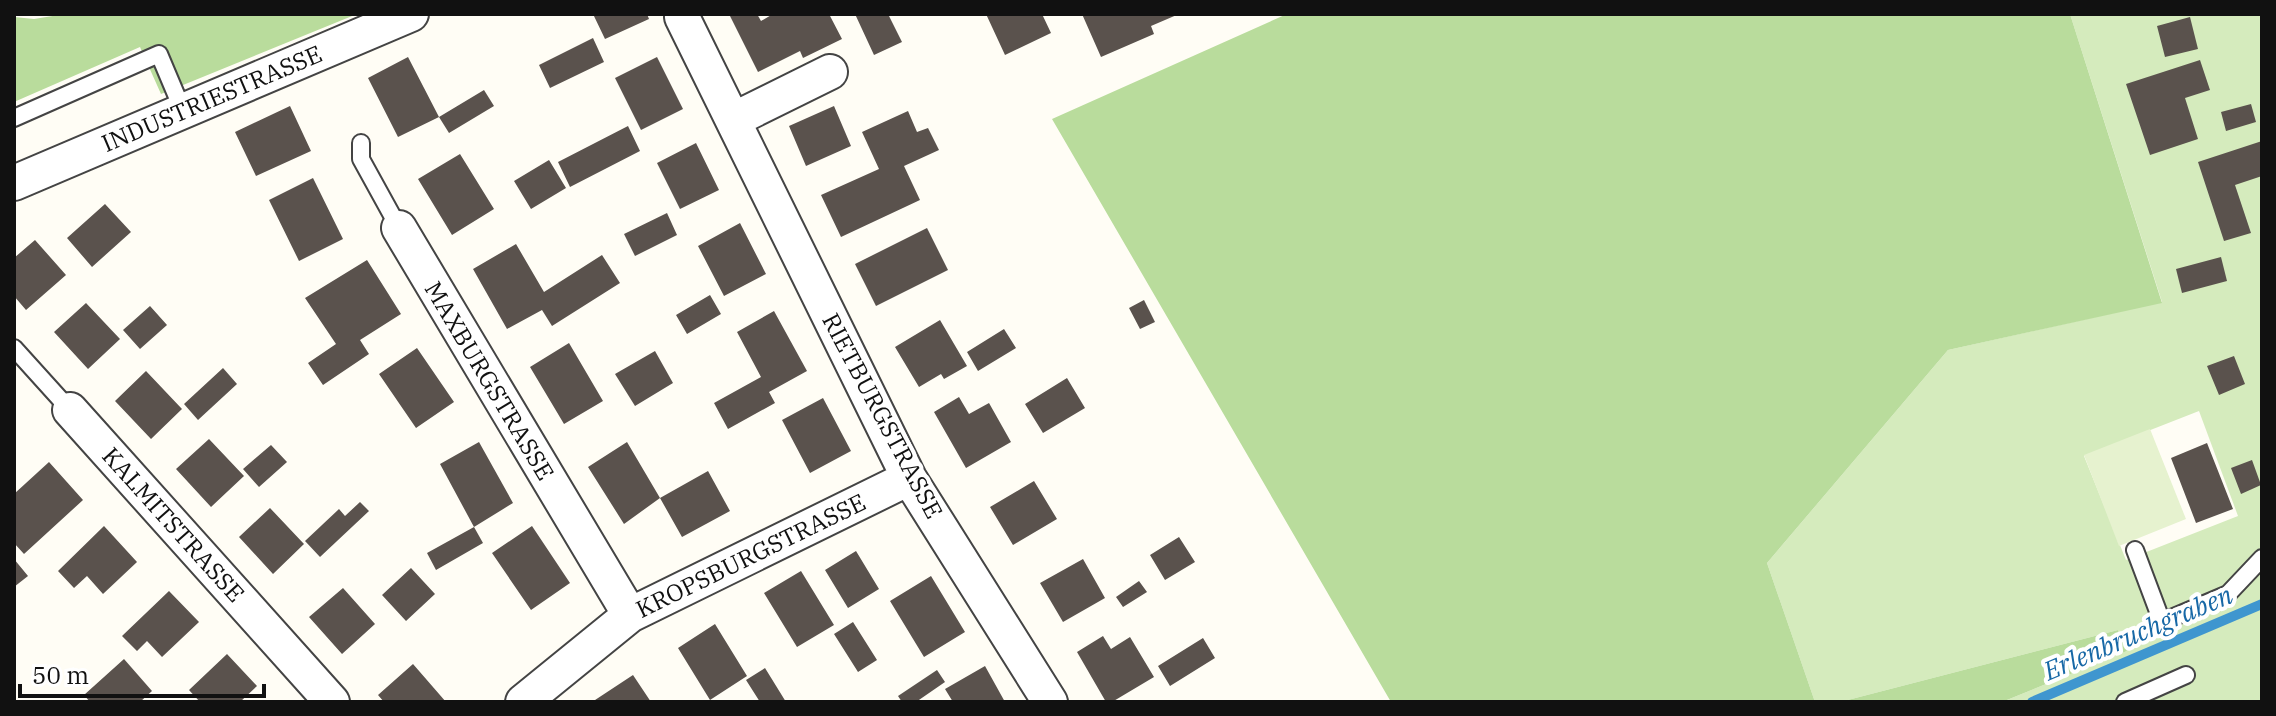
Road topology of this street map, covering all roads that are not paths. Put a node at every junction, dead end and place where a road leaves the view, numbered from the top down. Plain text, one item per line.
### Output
1 (411, 14) edge
2 (682, 17) dead end
3 (830, 72) dead end
4 (183, 111) junction
5 (14, 118) edge
6 (733, 120) junction
7 (361, 143) dead end
8 (14, 183) edge
9 (399, 228) joint
10 (14, 348) edge
11 (70, 410) joint
12 (909, 478) junction
13 (2135, 550) dead end
14 (2262, 558) edge
15 (630, 615) junction
16 (2186, 675) dead end
17 (332, 702) edge
18 (523, 702) edge
19 (1050, 702) edge
20 (2125, 702) edge

1 - 4 street, INDUSTRIESTRASSE
2 - 6 street, RIETBURGSTRASSE
3 - 6 street
4 - 5 lane
4 - 8 street, INDUSTRIESTRASSE
6 - 12 street, RIETBURGSTRASSE
7 - 9 lane, MAXBURGSTRASSE
9 - 15 street, MAXBURGSTRASSE
10 - 11 lane, KALMITSTRASSE
11 - 17 street, KALMITSTRASSE
12 - 15 street, KROPSBURGSTRASSE
12 - 19 street, RIETBURGSTRASSE
13 - 14 lane
15 - 18 street, KROPSBURGSTRASSE
16 - 20 lane

